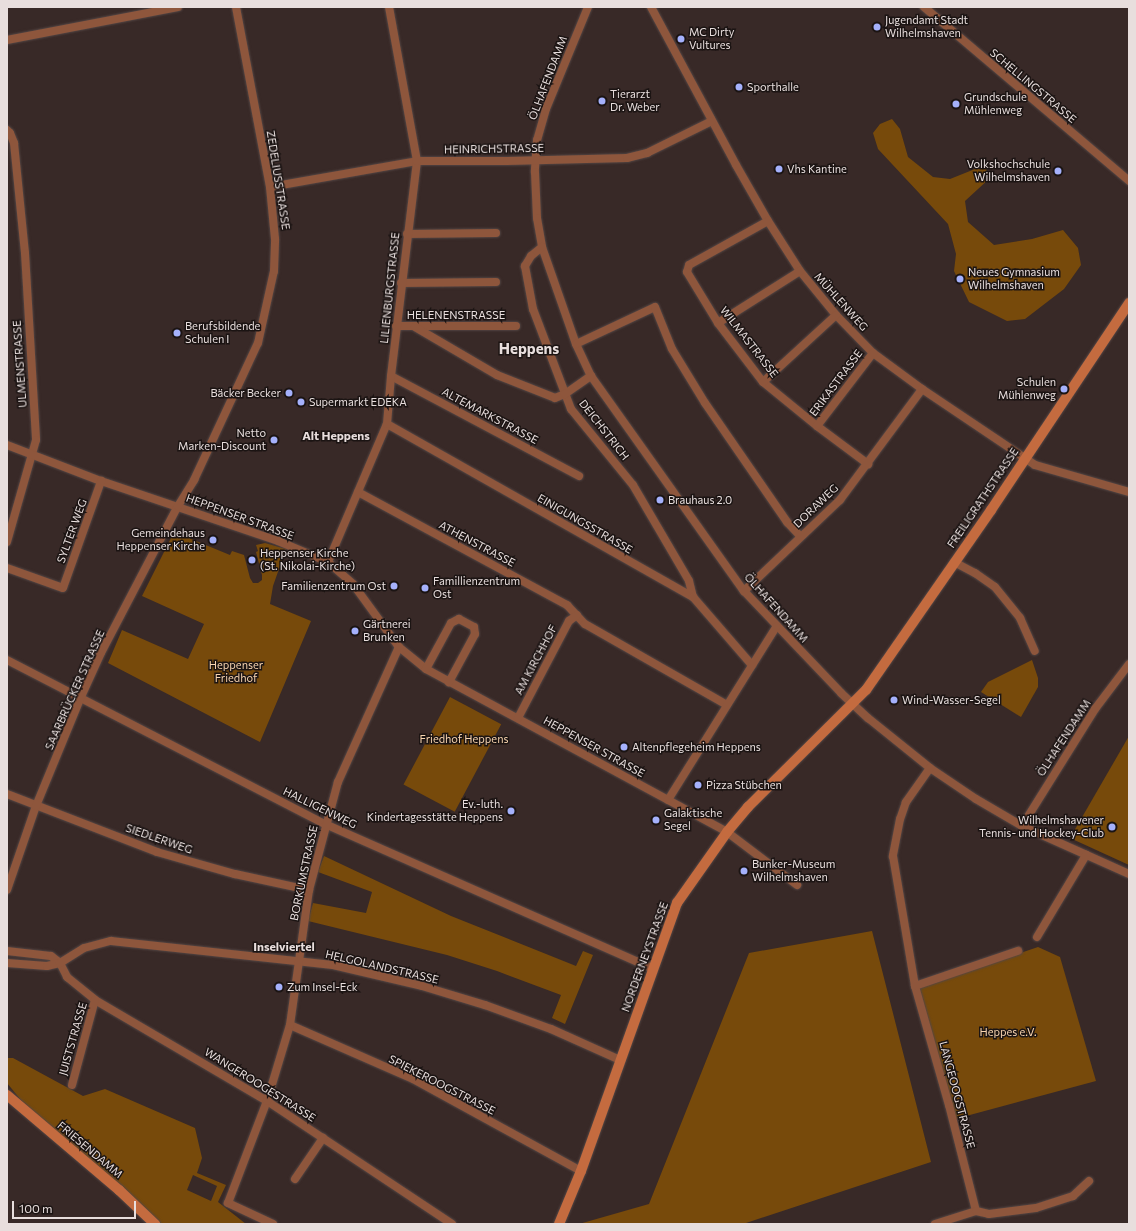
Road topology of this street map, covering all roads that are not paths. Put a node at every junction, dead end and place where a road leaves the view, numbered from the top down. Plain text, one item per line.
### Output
1 (178, 7) edge
2 (236, 7) edge
3 (389, 7) edge
4 (588, 7) edge
5 (651, 7) edge
6 (924, 7) edge
7 (7, 40) edge
8 (712, 121) junction
9 (7, 130) edge
10 (536, 160) junction
11 (416, 161) junction
12 (1129, 181) edge
13 (270, 187) junction
14 (768, 221) junction
15 (496, 233) dead end
16 (407, 234) junction
17 (542, 247) junction
18 (800, 271) junction
19 (496, 282) dead end
20 (401, 283) junction
21 (1129, 303) edge
22 (836, 315) junction
23 (718, 323) junction
24 (396, 326) junction
25 (516, 326) dead end
26 (415, 327) junction
27 (576, 344) junction
28 (873, 353) junction
29 (390, 376) junction
30 (591, 376) junction
31 (763, 382) junction
32 (922, 389) junction
33 (566, 394) junction
34 (387, 424) junction
35 (817, 426) junction
36 (7, 445) edge
37 (31, 454) junction
38 (1024, 458) junction
39 (868, 464) junction
40 (578, 476) dead end
41 (101, 481) junction
42 (358, 492) junction
43 (1129, 492) edge
44 (178, 506) junction
45 (800, 536) junction
46 (7, 542) edge
47 (328, 562) junction
48 (954, 562) junction
49 (7, 568) edge
50 (744, 591) junction
51 (693, 597) junction
52 (576, 615) junction
53 (776, 626) junction
54 (399, 647) junction
55 (1035, 650) dead end
56 (7, 660) edge
57 (1129, 664) edge
58 (752, 665) junction
59 (426, 669) junction
60 (449, 682) junction
61 (80, 699) junction
62 (853, 705) junction
63 (727, 706) junction
64 (518, 718) junction
65 (930, 768) junction
66 (7, 794) edge
67 (668, 800) junction
68 (36, 806) junction
69 (325, 824) junction
70 (1022, 826) junction
71 (727, 832) junction
72 (1086, 855) junction
73 (1129, 874) edge
74 (797, 884) dead end
75 (7, 890) edge
76 (309, 890) junction
77 (1037, 937) dead end
78 (7, 951) edge
79 (1018, 951) dead end
80 (299, 960) junction
81 (7, 963) edge
82 (60, 963) junction
83 (653, 969) junction
84 (915, 986) junction
85 (95, 1000) junction
86 (290, 1026) junction
87 (620, 1060) junction
88 (72, 1085) dead end
89 (7, 1095) edge
90 (267, 1101) junction
91 (323, 1138) junction
92 (581, 1172) junction
93 (295, 1178) dead end
94 (1089, 1181) dead end
95 (976, 1211) junction
96 (155, 1224) edge
97 (273, 1224) edge
98 (452, 1224) edge
99 (559, 1224) edge
100 (935, 1224) edge

1 - 7 street
2 - 13 street, ZEDELIUSSTRASSE
3 - 11 street, LILIENBURGSTRASSE
4 - 10 street, ÖLHAFENDAMM
5 - 8 street, MÜHLENWEG
6 - 12 street, SCHELLINGSTRASSE
8 - 10 street, HEINRICHSTRASSE
8 - 14 street, MÜHLENWEG
9 - 37 street, ULMENSTRASSE
10 - 11 street, HEINRICHSTRASSE
10 - 17 street, ÖLHAFENDAMM
11 - 13 street, HEINRICHSTRASSE
11 - 16 street, LILIENBURGSTRASSE
13 - 44 street, ZEDELIUSSTRASSE
14 - 18 street, MÜHLENWEG
14 - 23 street, WILMASTRASSE
15 - 16 street
16 - 20 street, LILIENBURGSTRASSE
17 - 27 street, ÖLHAFENDAMM
17 - 33 street, DEICHSTRICH
18 - 22 street, MÜHLENWEG
18 - 23 street
19 - 20 street
20 - 24 street, LILIENBURGSTRASSE
21 - 38 street, FREILIGRATHSTRASSE
22 - 28 street, MÜHLENWEG
22 - 31 street
23 - 31 street, WILMASTRASSE
24 - 26 street, HELENENSTRASSE
24 - 29 street, LILIENBURGSTRASSE
25 - 26 street, HELENENSTRASSE
26 - 33 street
27 - 30 street, ÖLHAFENDAMM
27 - 45 street
28 - 32 street, MÜHLENWEG
28 - 35 street, ERIKASTRASSE
29 - 34 street, LILIENBURGSTRASSE
29 - 40 street, ALTEMARKSTRASSE
30 - 33 street
30 - 50 street, ÖLHAFENDAMM
31 - 35 street, WILMASTRASSE
32 - 38 street, MÜHLENWEG
32 - 39 street, DORAWEG
33 - 51 street, DEICHSTRICH
34 - 42 street, LILIENBURGSTRASSE
34 - 51 street, EINIGUNGSSTRASSE
35 - 39 street, WILMASTRASSE
36 - 37 street, HEPPENSER STRASSE
37 - 41 street, HEPPENSER STRASSE
37 - 46 street, ULMENSTRASSE
38 - 43 street, MÜHLENWEG
38 - 48 street, FREILIGRATHSTRASSE
39 - 45 street, DORAWEG
41 - 44 street, HEPPENSER STRASSE
41 - 49 street, SYLTER WEG
42 - 47 street, LILIENBURGSTRASSE
42 - 52 street, ATHENSTRASSE
44 - 47 street, HEPPENSER STRASSE
44 - 61 street, SAARBRÜCKER STRASSE
45 - 50 street, DORAWEG
47 - 54 street, HEPPENSER STRASSE
48 - 55 street
48 - 62 street, FREILIGRATHSTRASSE
50 - 53 street, ÖLHAFENDAMM
51 - 58 street, EINIGUNGSSTRASSE
52 - 63 street, ATHENSTRASSE
52 - 64 street, AM KIRCHHOF
53 - 58 street
53 - 62 street, ÖLHAFENDAMM
54 - 59 street, HEPPENSER STRASSE
54 - 69 street, BORKUMSTRASSE
56 - 61 street, HALLIGENWEG
57 - 70 street, ÖLHAFENDAMM
58 - 63 street
59 - 60 street, HEPPENSER STRASSE
59 - 60 street
60 - 64 street, HEPPENSER STRASSE
61 - 68 street, SAARBRÜCKER STRASSE
61 - 69 street, HALLIGENWEG
62 - 65 street, ÖLHAFENDAMM
62 - 71 street, NORDERNEYSTRASSE
63 - 67 street
64 - 67 street, HEPPENSER STRASSE
65 - 70 street, ÖLHAFENDAMM
65 - 84 street, LANGEOOGSTRASSE
66 - 68 street, SIEDLERWEG
67 - 71 street, HEPPENSER STRASSE
68 - 75 street, SAARBRÜCKER STRASSE
68 - 76 street, SIEDLERWEG
69 - 76 street, BORKUMSTRASSE
69 - 83 street, HALLIGENWEG
70 - 72 street, ÖLHAFENDAMM
71 - 74 street, HEPPENSER STRASSE
71 - 83 street, NORDERNEYSTRASSE
72 - 73 street, ÖLHAFENDAMM
72 - 77 street
76 - 80 street, BORKUMSTRASSE
78 - 82 street
79 - 84 street
80 - 82 street, HELGOLANDSTRASSE
80 - 86 street, BORKUMSTRASSE
80 - 87 street, HELGOLANDSTRASSE
81 - 82 street, HELGOLANDSTRASSE
82 - 85 street, WANGEROOGESTRASSE
83 - 87 street, NORDERNEYSTRASSE
84 - 95 street, LANGEOOGSTRASSE
85 - 88 street, JUISTSTRASSE
85 - 90 street, WANGEROOGESTRASSE
86 - 90 street, BORKUMSTRASSE
86 - 92 street, SPIEKEROOGSTRASSE
87 - 92 street, NORDERNEYSTRASSE
89 - 96 street, FRIESENDAMM
90 - 91 street, WANGEROOGESTRASSE
90 - 97 street, BORKUMSTRASSE
91 - 93 street
91 - 98 street, WANGEROOGESTRASSE
92 - 99 street, NORDERNEYSTRASSE
94 - 95 street
95 - 100 street

